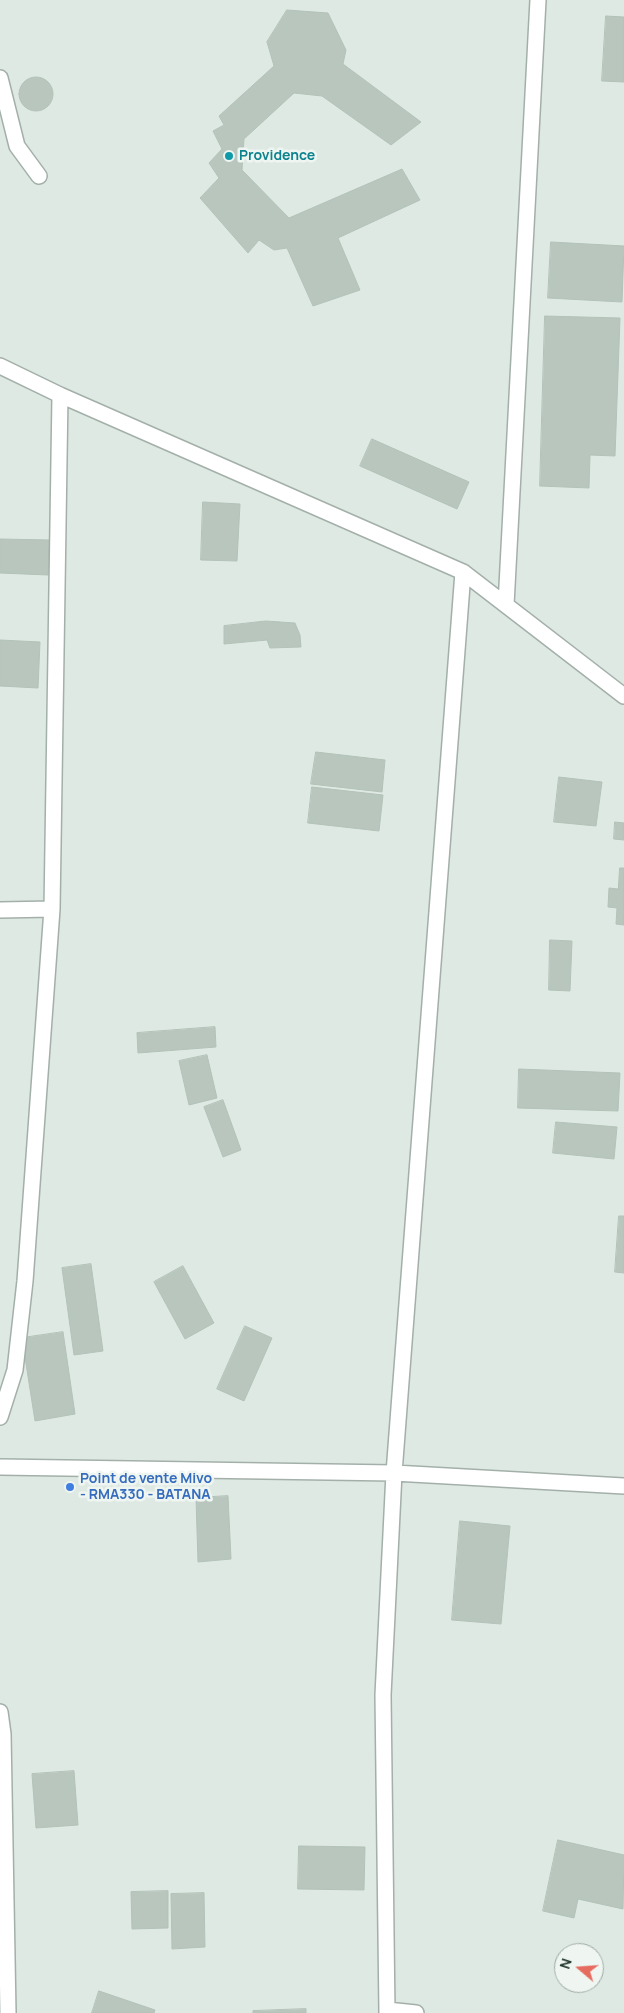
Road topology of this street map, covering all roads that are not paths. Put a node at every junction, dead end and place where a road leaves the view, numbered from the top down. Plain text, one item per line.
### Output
1 (538, 0) edge
2 (0, 78) edge
3 (39, 176) dead end
4 (0, 366) edge
5 (60, 395) junction
6 (463, 572) junction
7 (506, 605) junction
8 (624, 696) edge
9 (52, 909) junction
10 (0, 910) edge
11 (0, 1417) edge
12 (0, 1467) edge
13 (394, 1473) junction
14 (624, 1486) edge
15 (0, 1712) edge
16 (387, 2012) edge
17 (8, 2013) edge
18 (416, 2013) edge

1 - 7 street
2 - 3 street
4 - 5 street
5 - 6 street
5 - 9 street
6 - 7 street
6 - 13 street
7 - 8 street
9 - 10 street
9 - 11 street
12 - 13 street
13 - 14 street
13 - 16 street
15 - 17 street
16 - 18 street

